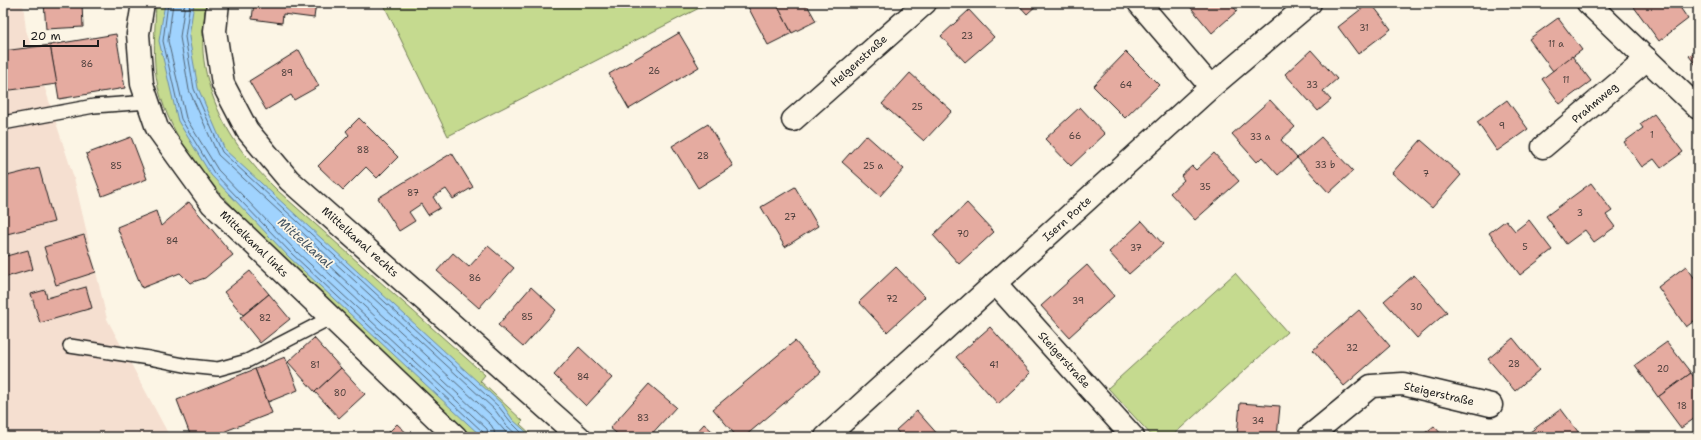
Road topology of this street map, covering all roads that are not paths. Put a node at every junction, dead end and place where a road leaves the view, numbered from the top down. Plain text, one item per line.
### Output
1 (143, 3) edge
2 (218, 3) edge
3 (925, 3) edge
4 (1139, 3) edge
5 (1310, 3) edge
6 (1588, 3) edge
7 (1648, 58) junction
8 (1211, 87) junction
9 (149, 102) junction
10 (1698, 108) edge
11 (794, 120) dead end
12 (3, 123) edge
13 (1542, 147) dead end
14 (995, 284) junction
15 (330, 318) junction
16 (70, 346) dead end
17 (1491, 406) dead end
18 (456, 437) edge
19 (579, 437) edge
20 (826, 437) edge
21 (1133, 437) edge
22 (1309, 437) edge

1 - 9 street, Mittelkanal links
2 - 19 street, Mittelkanal rechts
3 - 11 street, Helgenstraße
4 - 8 street
5 - 8 street, Isern Porte
6 - 7 street
7 - 10 street
7 - 13 street, Prahmweg
8 - 14 street, Isern Porte
9 - 12 lane
9 - 15 street, Mittelkanal links
14 - 20 street, Isern Porte
14 - 21 street, Steigerstraße
15 - 16 lane
15 - 18 street, Mittelkanal links
17 - 22 street, Steigerstraße

